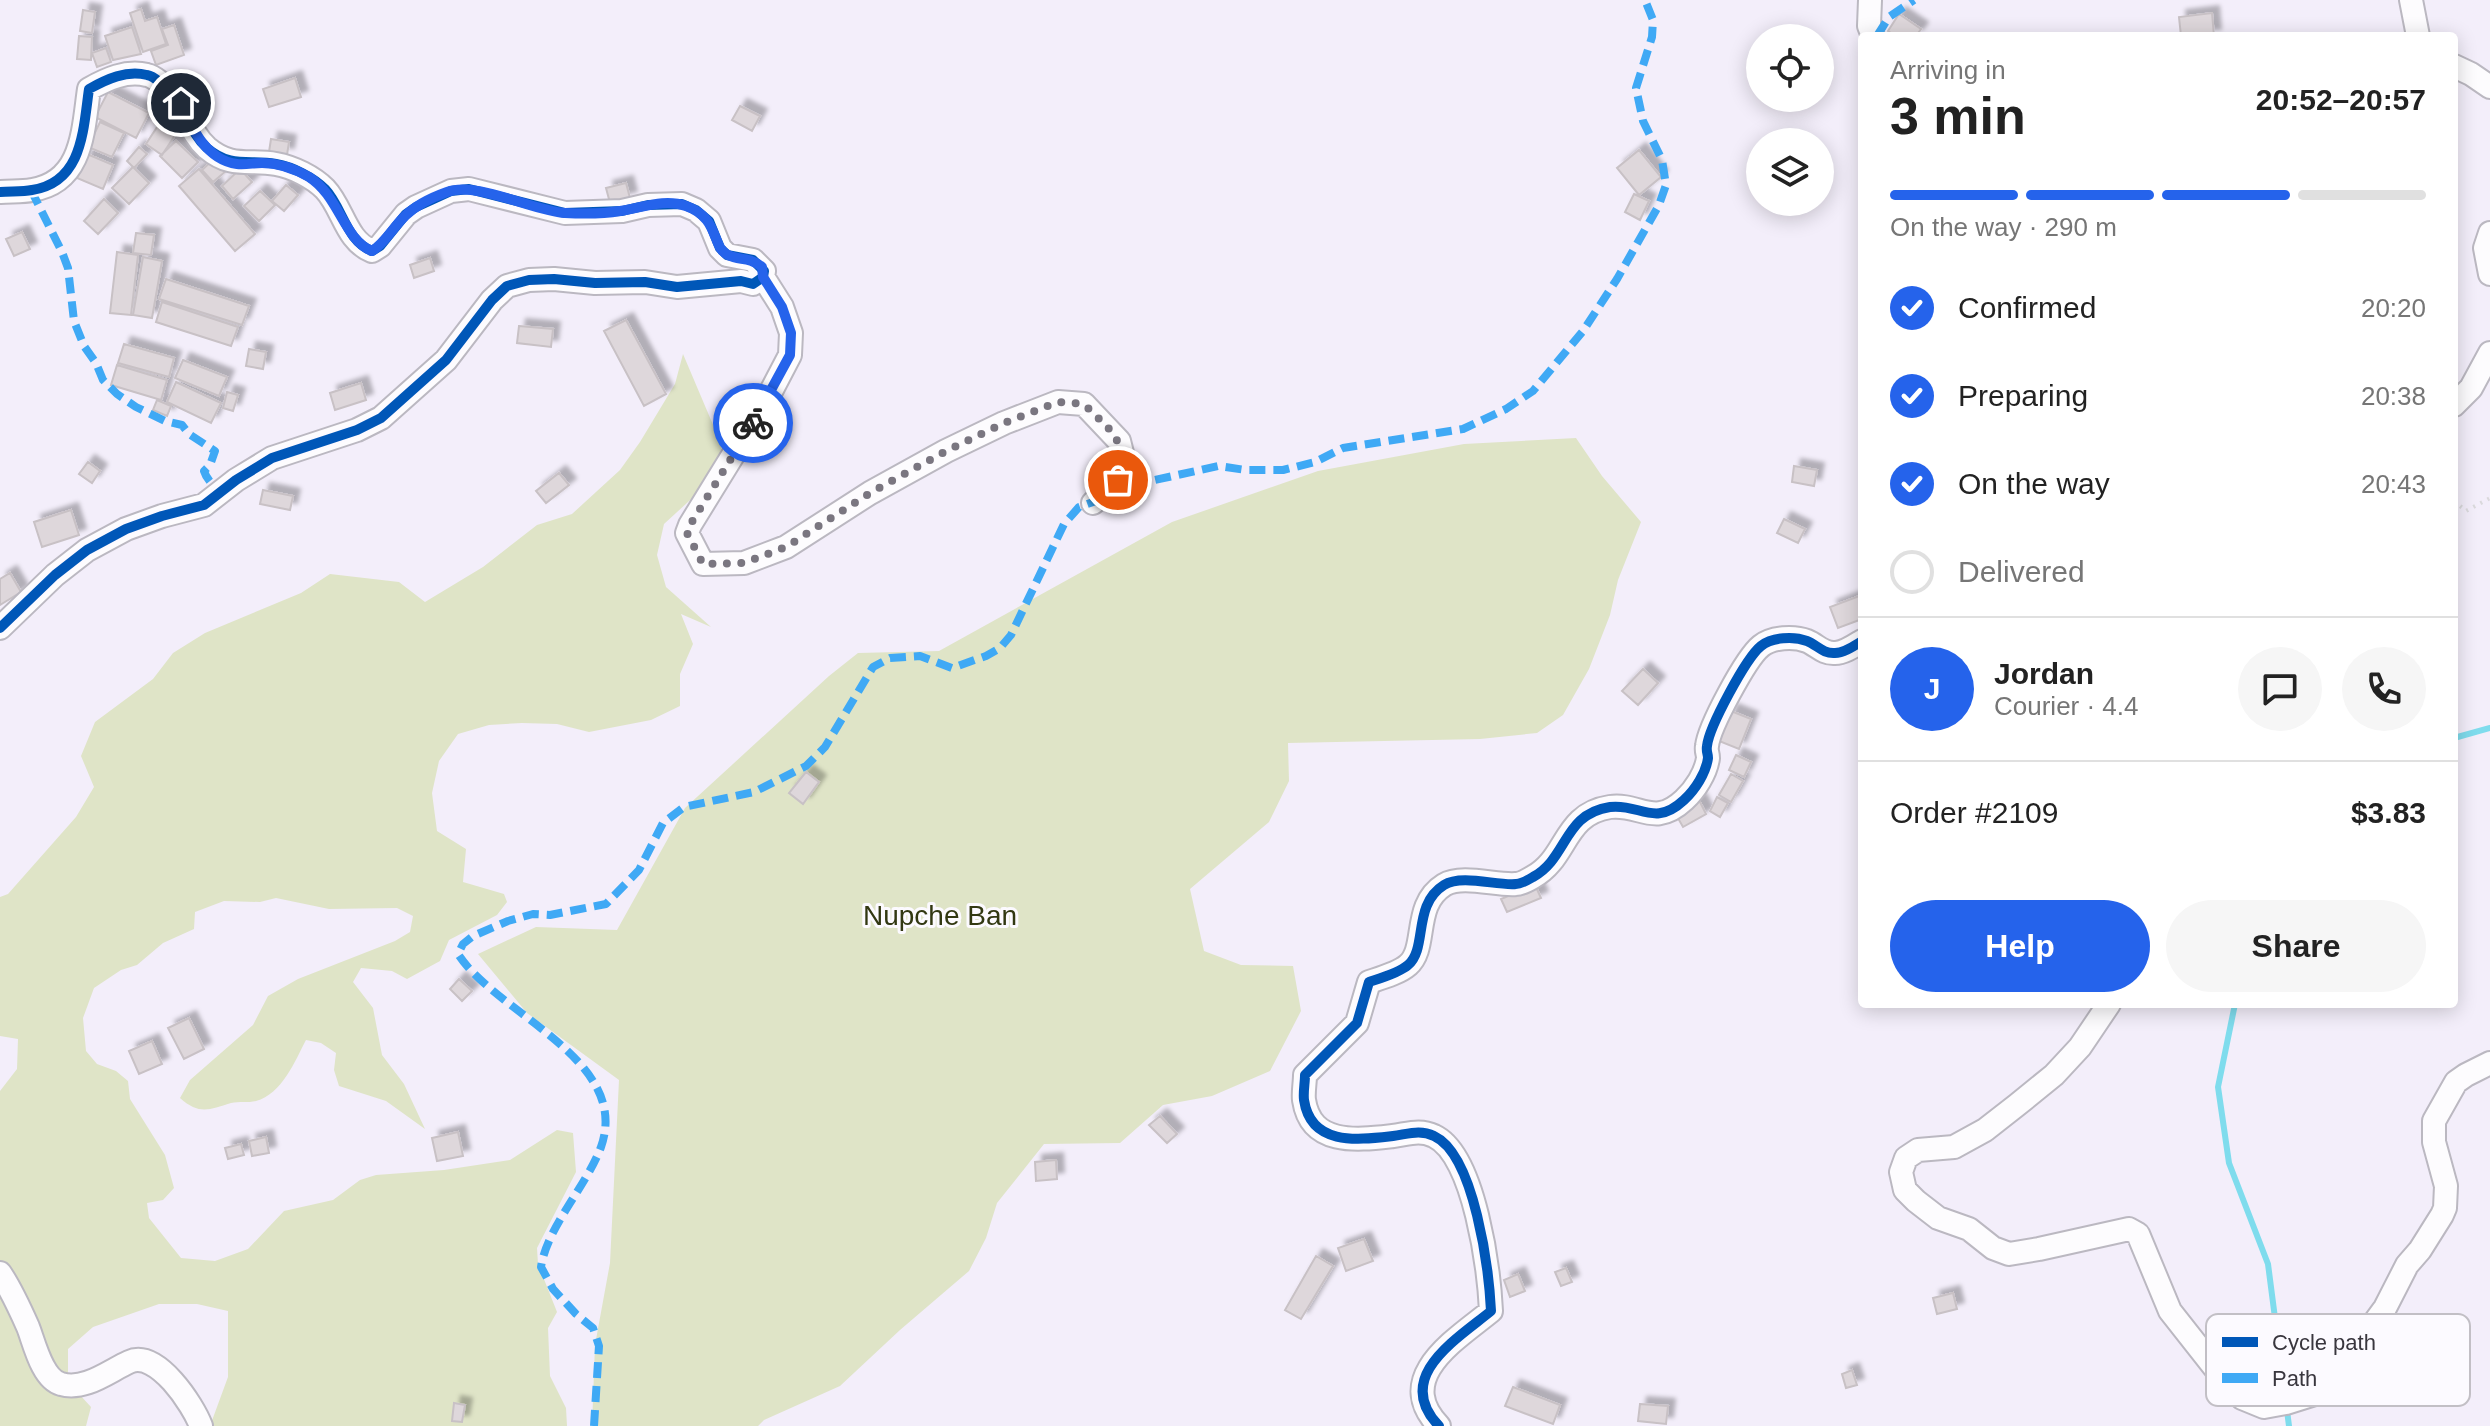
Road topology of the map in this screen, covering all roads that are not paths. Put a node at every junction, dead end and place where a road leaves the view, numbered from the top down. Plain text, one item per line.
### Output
1 (1870, 0) edge
2 (2411, 0) edge
3 (1872, 32) edge
4 (2417, 32) edge
5 (2458, 68) edge
6 (2490, 87) edge
7 (0, 192) edge
8 (2490, 233) edge
9 (2490, 274) edge
10 (763, 277) junction
11 (2490, 353) edge
12 (2458, 401) edge
13 (1093, 503) dead end
14 (0, 628) edge
15 (1858, 643) edge
16 (2106, 1008) edge
17 (2490, 1063) edge
18 (0, 1273) edge
19 (2381, 1314) edge
20 (2206, 1356) edge
21 (201, 1426) edge
22 (1439, 1426) edge

1 - 3 street
2 - 4 street
5 - 6 street
7 - 10 street
8 - 9 street
10 - 13 street
10 - 14 street
11 - 12 street
15 - 22 street
16 - 20 street
17 - 19 street
18 - 21 street

